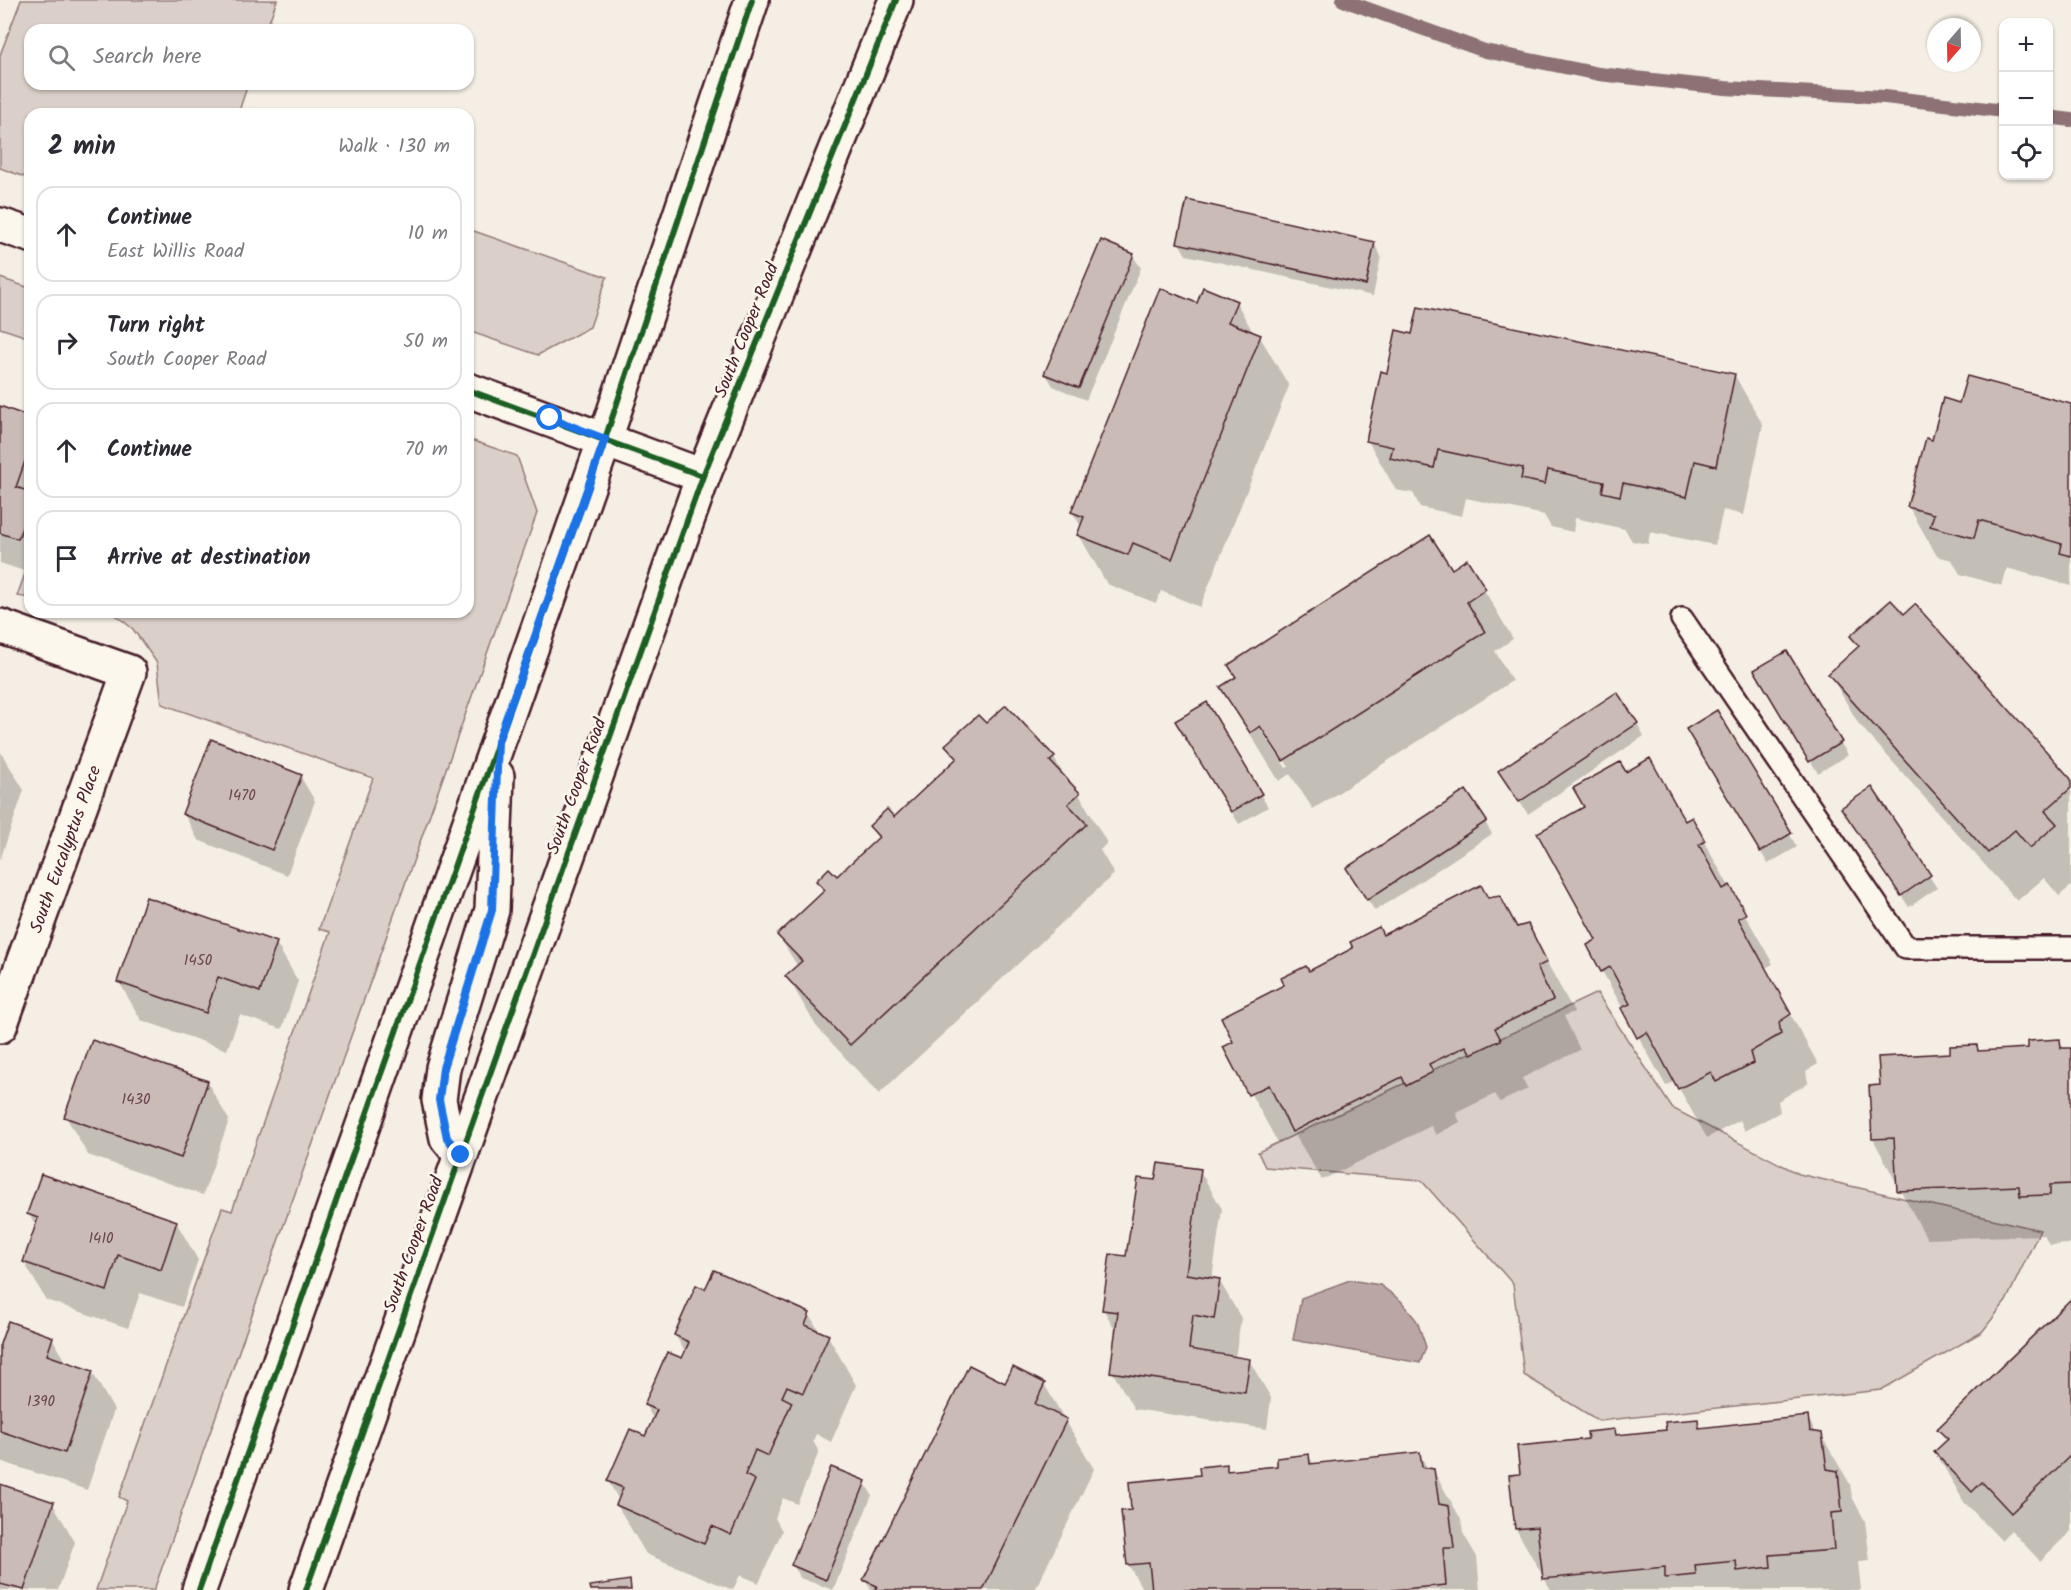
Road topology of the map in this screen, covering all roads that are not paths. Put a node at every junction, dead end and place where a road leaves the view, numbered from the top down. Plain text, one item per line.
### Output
1 (752, 0) edge
2 (896, 0) edge
3 (0, 225) edge
4 (24, 233) edge
5 (474, 392) edge
6 (605, 439) junction
7 (703, 476) junction
8 (1682, 619) dead end
9 (0, 626) edge
10 (498, 741) junction
11 (2071, 948) edge
12 (0, 1026) edge
13 (461, 1155) junction
14 (200, 1590) edge
15 (306, 1590) edge

1 - 6 main road
2 - 7 main road, South Cooper Road
3 - 4 main road
5 - 6 main road
6 - 7 main road
6 - 10 main road
7 - 13 main road, South Cooper Road
8 - 11 lane
9 - 12 main road, South Eucalyptus Place
10 - 13 main road
10 - 14 main road
13 - 15 main road, South Cooper Road

